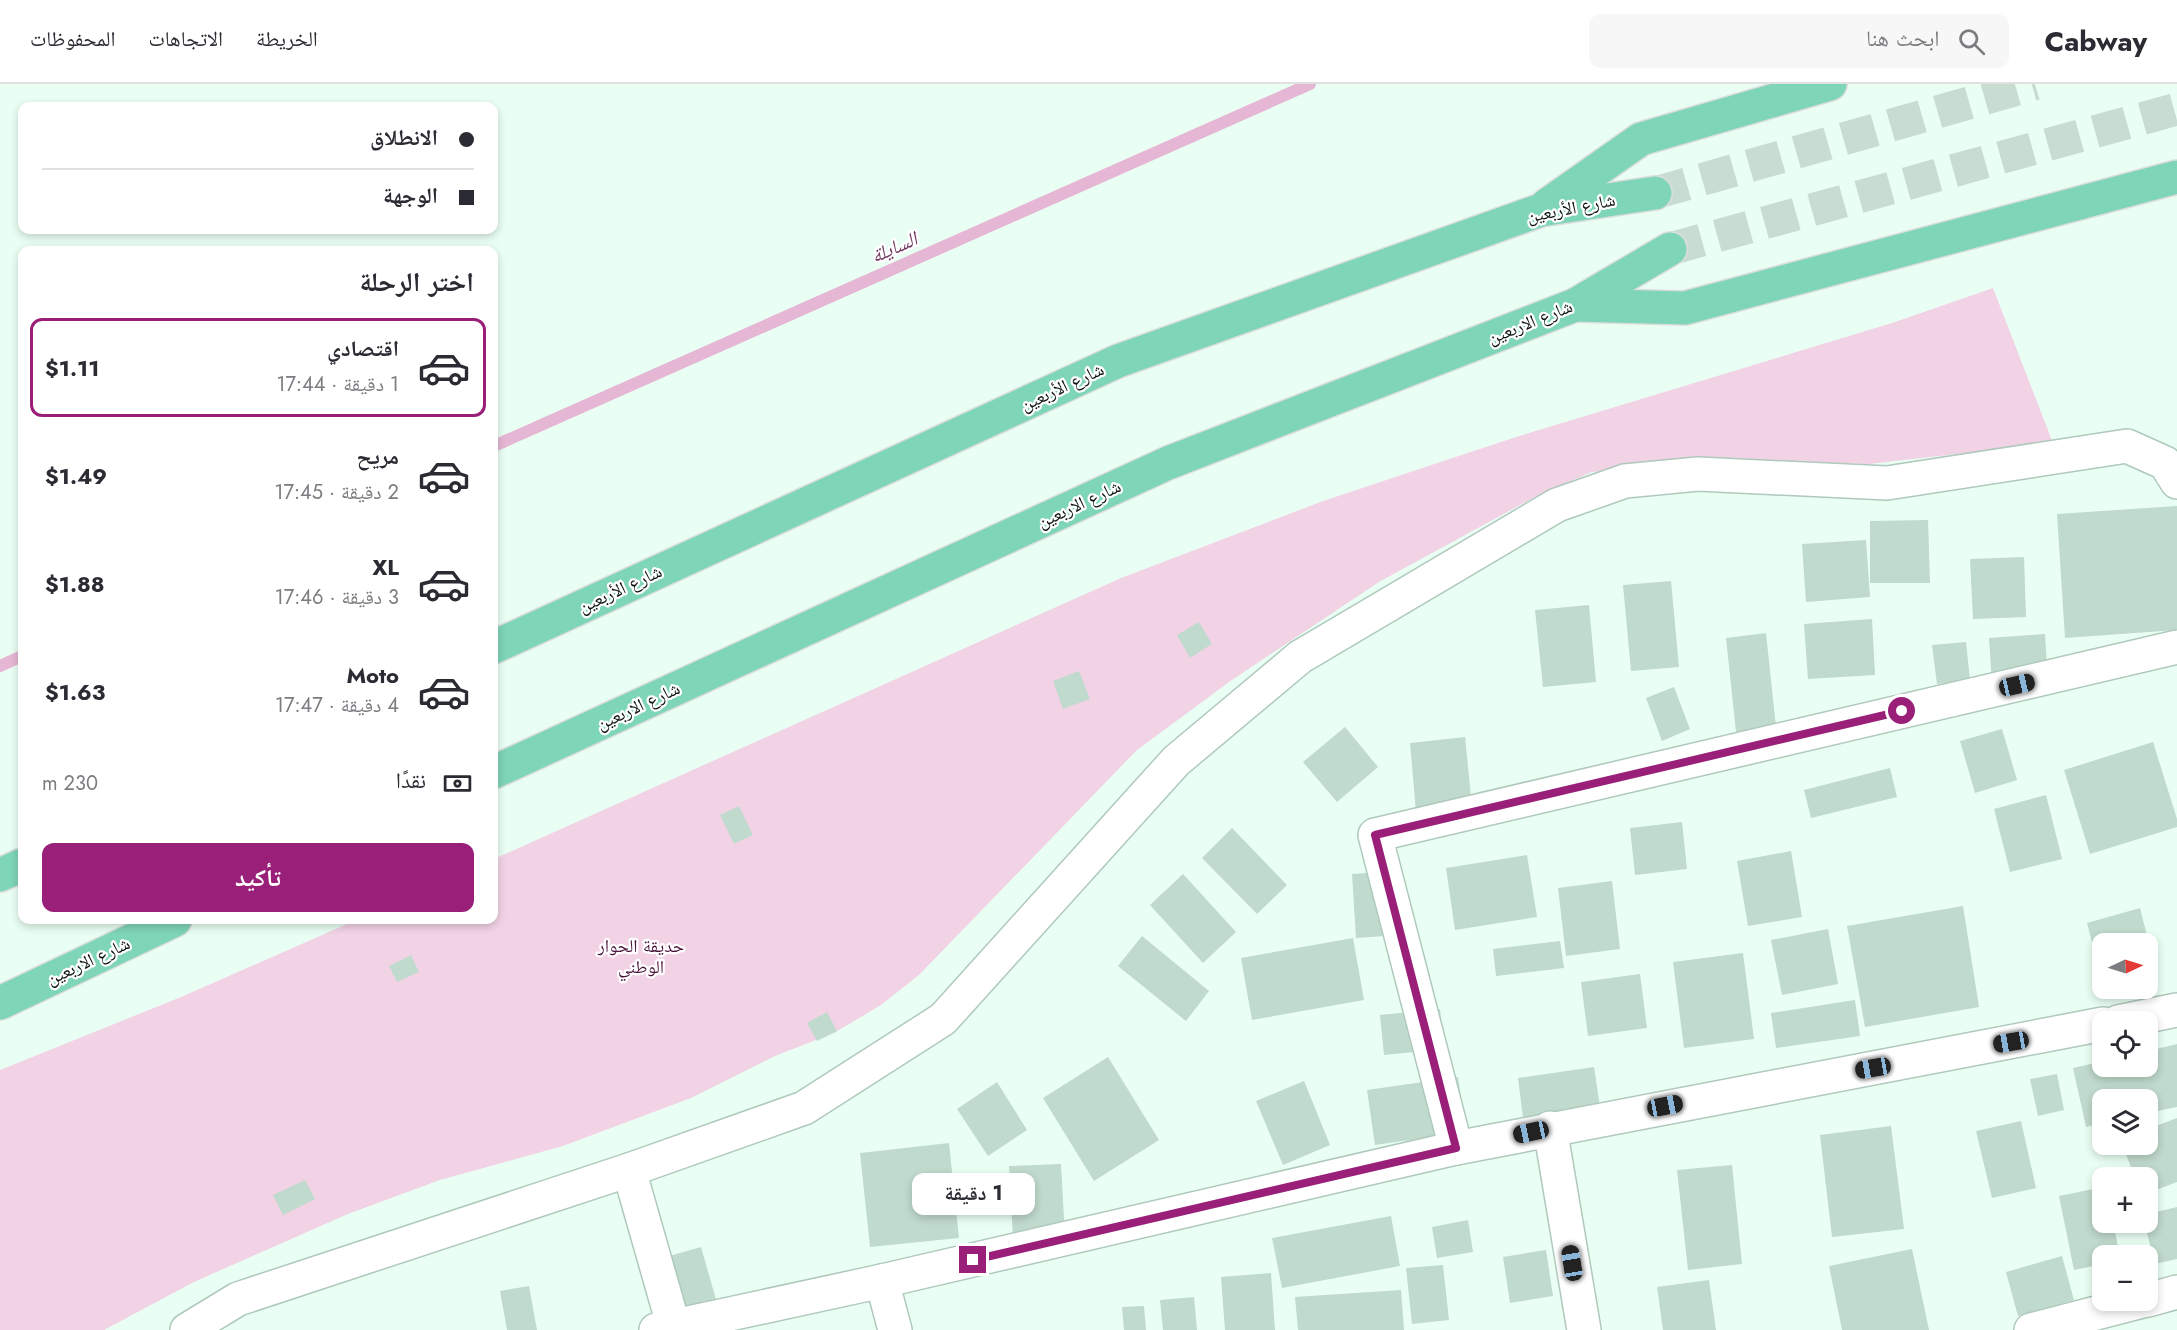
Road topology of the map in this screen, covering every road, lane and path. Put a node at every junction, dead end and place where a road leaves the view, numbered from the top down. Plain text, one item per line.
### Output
1 (1830, 84) edge
2 (2177, 177) edge
3 (1655, 193) tunnel mouth
4 (1540, 210) junction
5 (1670, 249) tunnel mouth
6 (1575, 305) junction
7 (2177, 482) edge
8 (498, 645) edge
9 (2177, 647) edge
10 (498, 770) edge
11 (18, 867) edge
12 (0, 875) edge
13 (167, 924) edge
14 (0, 1003) edge
15 (2177, 1010) edge
16 (2158, 1014) edge
17 (2092, 1026) edge
18 (1550, 1128) junction
19 (1456, 1148) junction
20 (629, 1170) junction
21 (882, 1281) junction
22 (2177, 1292) edge
23 (2158, 1297) edge
24 (2104, 1311) edge
25 (664, 1327) edge
26 (187, 1330) edge
27 (896, 1330) edge
28 (1584, 1330) edge
29 (2031, 1330) edge

1 - 4 main road
2 - 6 main road
3 - 4 main road, شارع الأربعين
4 - 8 main road, شارع الأربعين
5 - 6 main road, شارع الاربعين
6 - 10 main road, شارع الاربعين
7 - 20 street
9 - 19 street
11 - 12 main road
13 - 14 main road, شارع الاربعين
15 - 16 street
17 - 18 street
18 - 19 street
18 - 28 street
19 - 21 street
20 - 25 street
20 - 26 street
21 - 25 street
21 - 27 street
22 - 23 street
24 - 29 street

